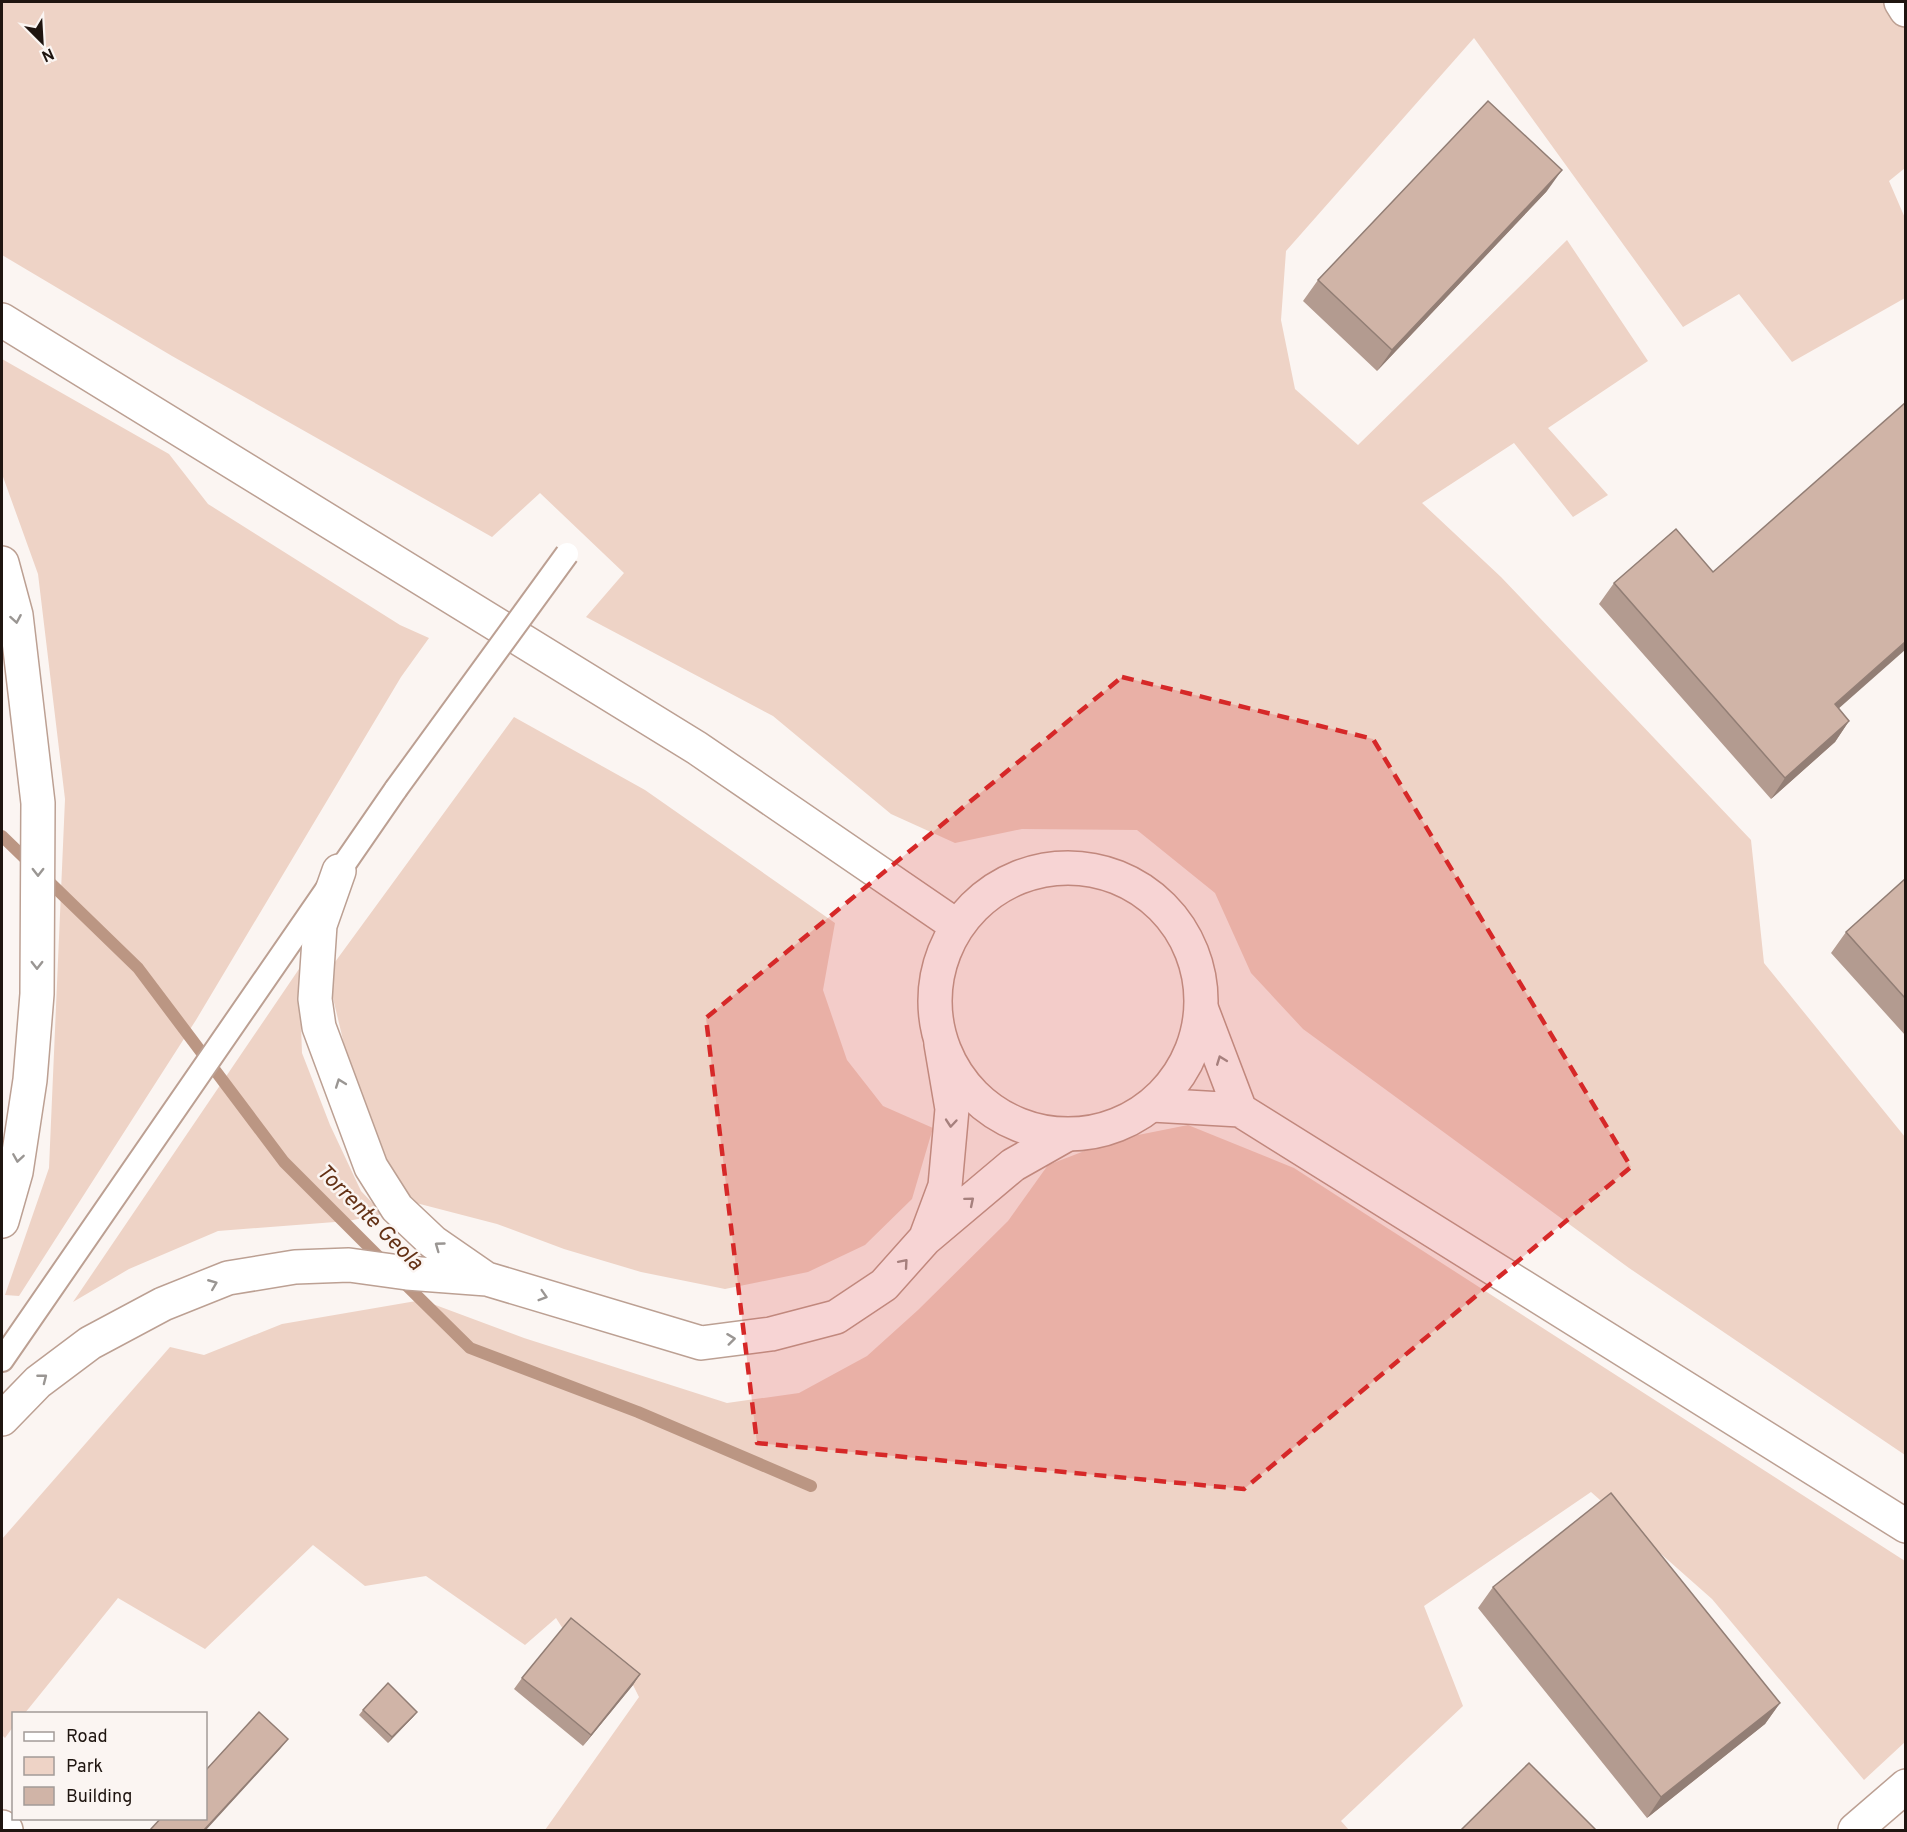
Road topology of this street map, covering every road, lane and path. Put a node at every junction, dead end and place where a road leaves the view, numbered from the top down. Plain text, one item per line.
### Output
1 (1901, 2) edge
2 (1905, 10) edge
3 (2, 320) edge
4 (567, 554) dead end
5 (2, 563) edge
6 (339, 872) junction
7 (957, 926) junction
8 (1202, 1010) junction
9 (940, 1044) junction
10 (1152, 1106) junction
11 (1240, 1110) junction
12 (1066, 1135) junction
13 (2, 1221) edge
14 (925, 1239) junction
15 (487, 1279) junction
16 (2, 1360) edge
17 (2, 1419) edge
18 (1905, 1526) edge
19 (1905, 1786) edge
20 (2, 1827) edge
21 (6, 1830) edge
22 (1856, 1830) edge

1 - 2 main road
3 - 7 main road
4 - 6 lane, bridge
5 -> 13 main road
15 -> 6 main road
6 - 16 lane
7 - 8 main road
7 - 9 main road
8 - 10 main road
11 -> 8 main road
9 - 12 main road
9 -> 14 main road
10 - 11 main road
10 - 12 main road
11 - 18 main road
14 -> 12 main road
15 -> 14 main road
17 -> 15 main road
19 - 22 main road
20 - 21 main road

